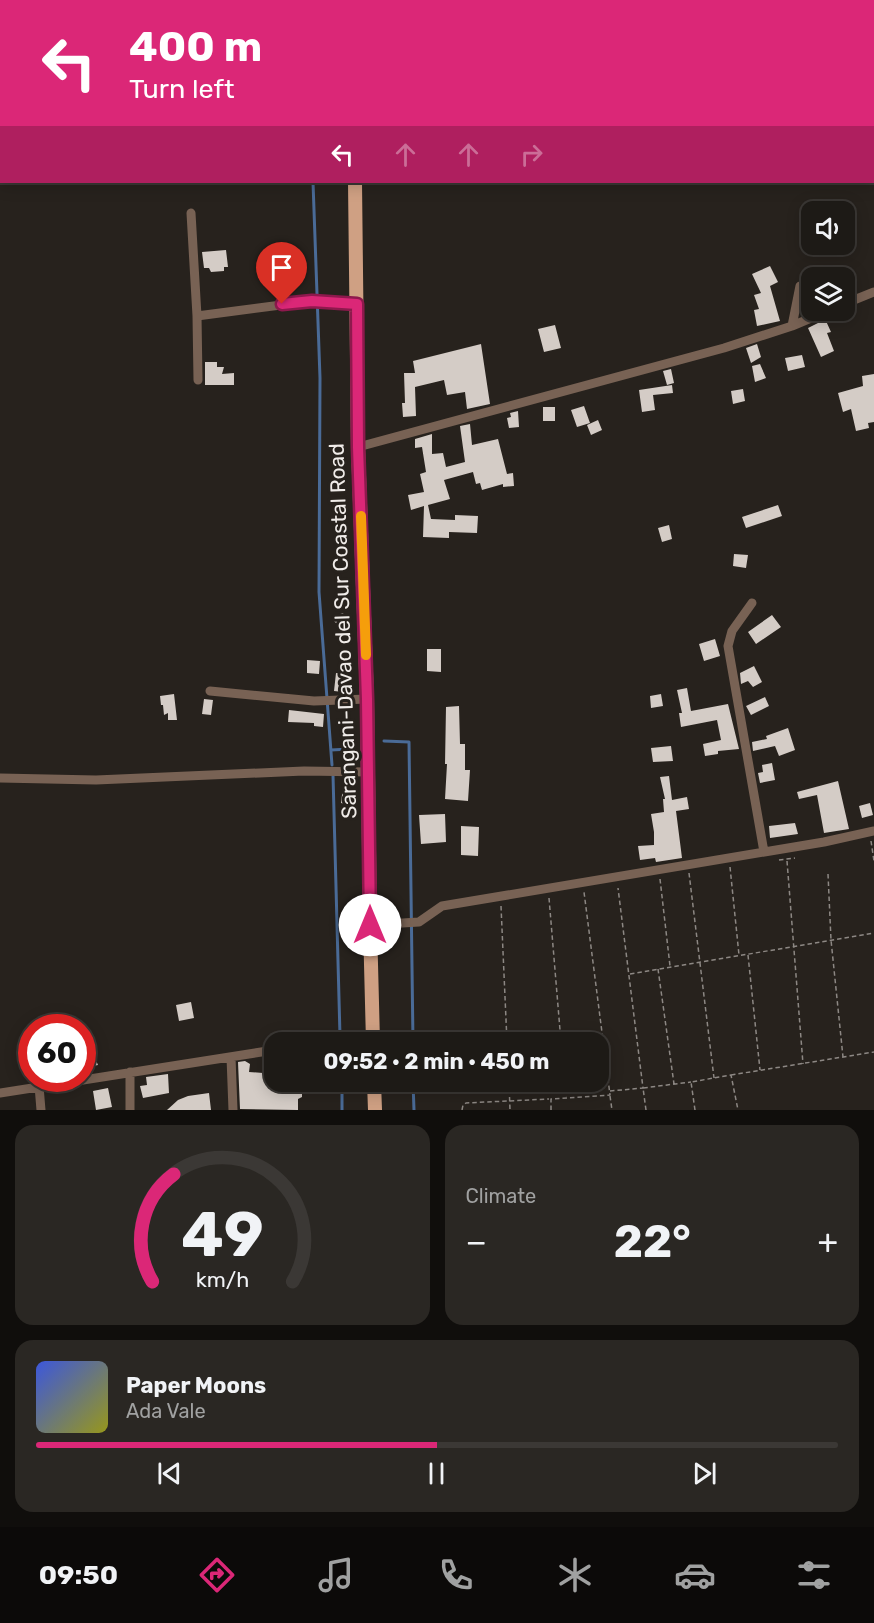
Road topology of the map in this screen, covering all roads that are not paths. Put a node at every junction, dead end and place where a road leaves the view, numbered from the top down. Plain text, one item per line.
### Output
1 (355, 183) edge
2 (190, 213) dead end
3 (800, 286) dead end
4 (874, 292) edge
5 (855, 300) edge
6 (357, 304) junction
7 (197, 316) junction
8 (804, 321) edge
9 (792, 326) junction
10 (198, 380) dead end
11 (358, 447) junction
12 (752, 603) dead end
13 (210, 691) dead end
14 (367, 699) junction
15 (368, 772) junction
16 (0, 778) edge
17 (872, 834) edge
18 (764, 852) junction
19 (370, 925) junction
20 (373, 1032) edge
21 (264, 1052) edge
22 (231, 1057) junction
23 (130, 1072) junction
24 (96, 1077) edge
25 (18, 1090) edge
26 (40, 1092) edge
27 (374, 1092) edge
28 (0, 1093) edge
29 (41, 1110) edge
30 (130, 1110) edge
31 (233, 1110) edge
32 (375, 1110) edge

1 - 6 main road, Sarangani-Davao del Sur Coastal Road
2 - 7 street
3 - 9 street
4 - 5 street
6 - 7 street
6 - 11 main road, Sarangani-Davao del Sur Coastal Road
7 - 10 street
8 - 9 street
9 - 11 street
11 - 14 main road, Sarangani-Davao del Sur Coastal Road
12 - 18 street
13 - 14 street
14 - 15 main road, Sarangani-Davao del Sur Coastal Road
15 - 16 street
15 - 19 main road, Sarangani-Davao del Sur Coastal Road
17 - 18 street
18 - 19 street
19 - 20 main road, Sarangani-Davao del Sur Coastal Road
21 - 22 street
22 - 23 street
22 - 31 street
23 - 24 street
23 - 30 street
25 - 28 street
26 - 29 street
27 - 32 main road

